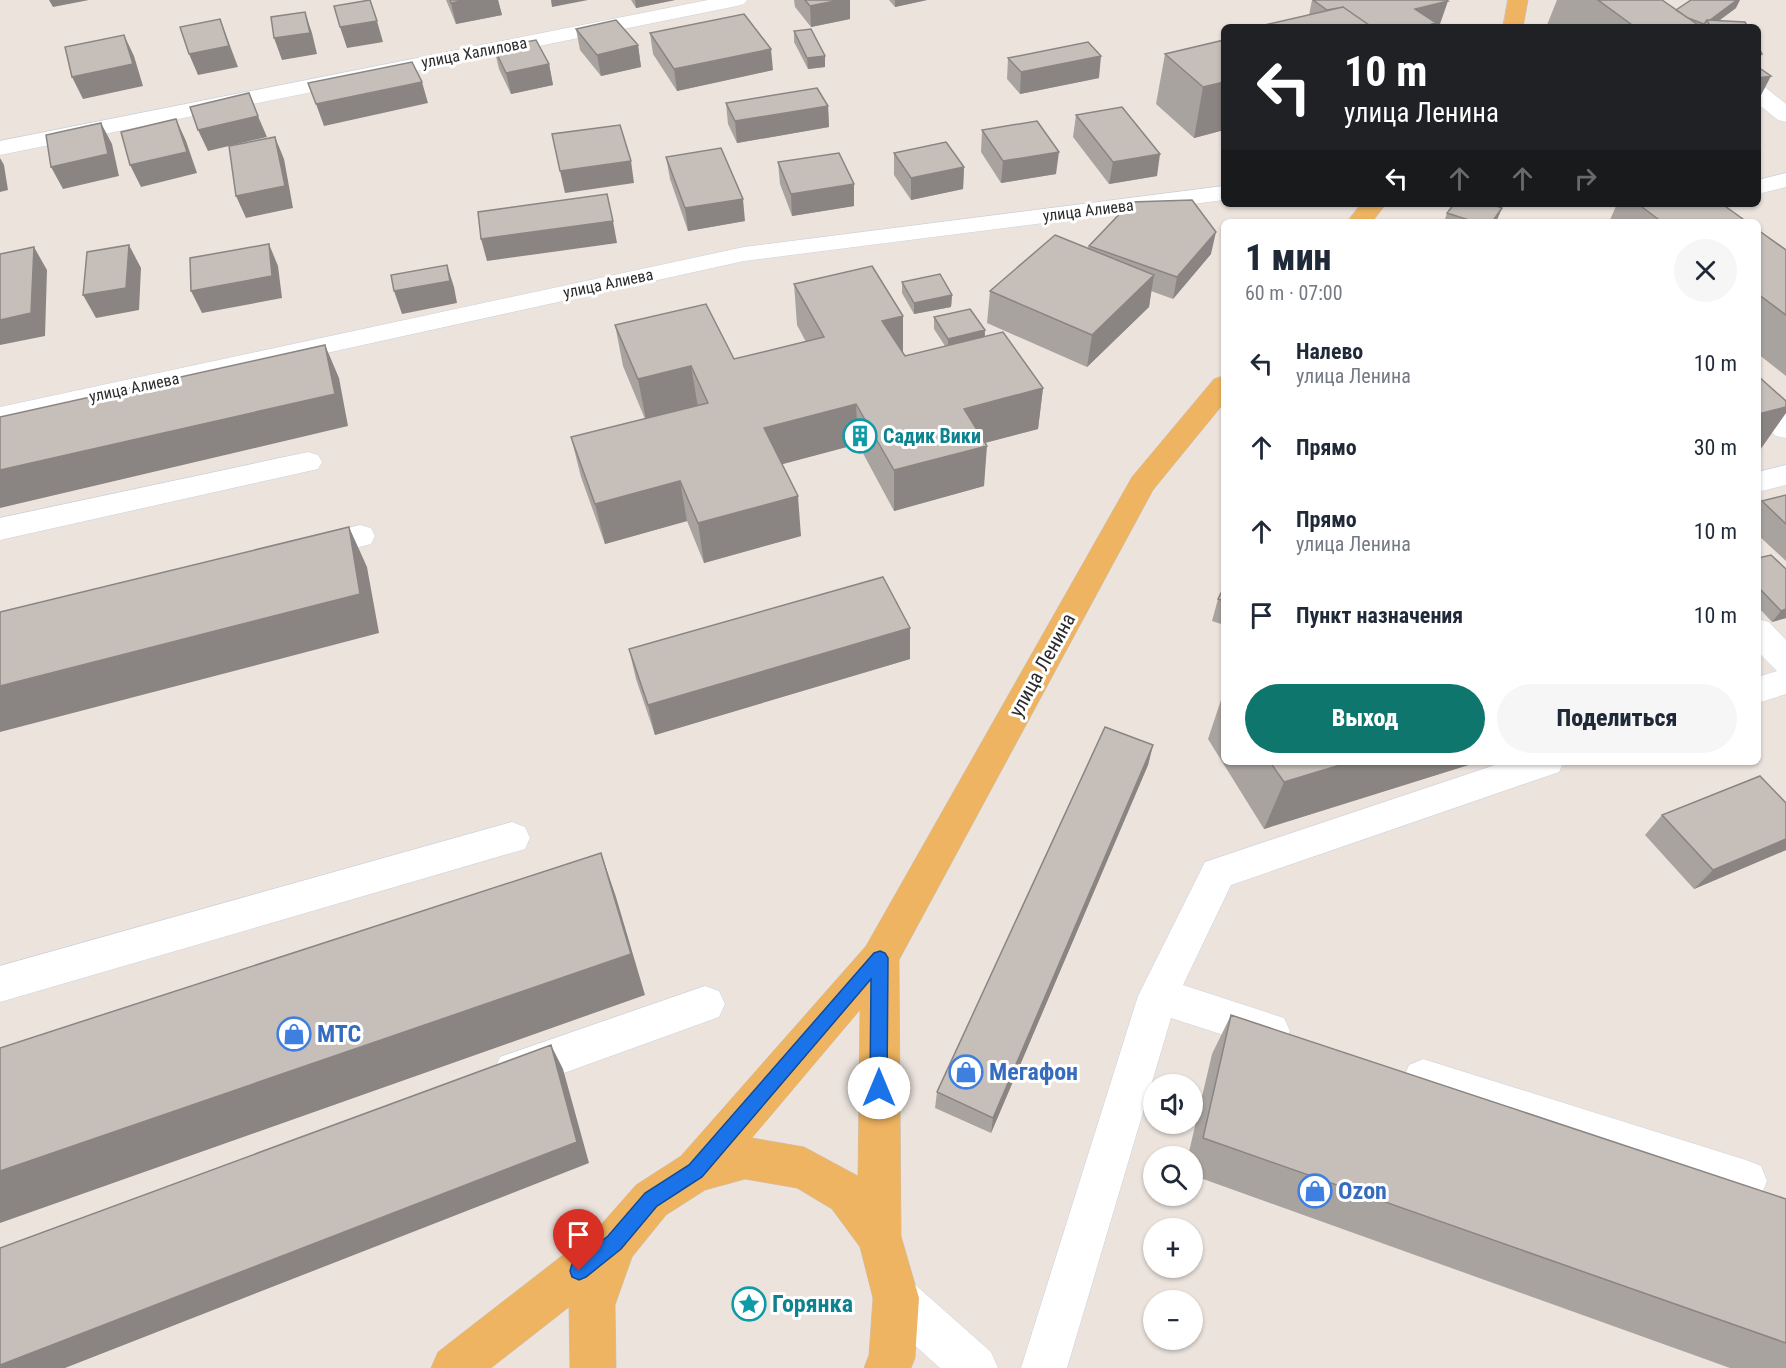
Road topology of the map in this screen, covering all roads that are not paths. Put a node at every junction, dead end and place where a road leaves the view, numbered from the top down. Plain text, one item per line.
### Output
1 (737, 0) edge
2 (1518, 0) edge
3 (1514, 24) edge
4 (1761, 95) edge
5 (1786, 115) edge
6 (0, 148) edge
7 (1786, 180) edge
8 (1761, 185) edge
9 (1221, 193) edge
10 (1372, 207) edge
11 (1362, 219) edge
12 (1221, 389) edge
13 (1763, 410) edge
14 (0, 416) edge
15 (1786, 429) edge
16 (308, 462) dead end
17 (1786, 475) edge
18 (1761, 481) edge
19 (0, 529) edge
20 (360, 536) dead end
21 (279, 556) edge
22 (1761, 634) edge
23 (1786, 661) edge
24 (1786, 681) edge
25 (1761, 689) edge
26 (1538, 765) edge
27 (512, 838) dead end
28 (880, 958) junction
29 (0, 984) edge
30 (1158, 996) junction
31 (705, 1004) dead end
32 (1305, 1042) edge
33 (1384, 1067) edge
34 (482, 1083) edge
35 (696, 1171) junction
36 (1746, 1181) dead end
37 (879, 1236) junction
38 (615, 1243) junction
39 (896, 1298) junction
40 (454, 1368) edge
41 (593, 1368) edge
42 (887, 1368) edge
43 (975, 1368) edge
44 (1044, 1368) edge

1 - 6 street, улица Халилова
2 - 3 main road
4 - 5 street
7 - 8 street
9 - 14 street, улица Алиева
10 - 11 main road
12 - 28 main road, улица Ленина
13 - 15 street
16 - 19 street
17 - 18 street
20 - 21 street
22 - 23 street
24 - 25 street
26 - 30 street
27 - 29 street
28 - 35 main road, улица Ленина
28 - 37 main road, улица Ленина
30 - 32 street
30 - 44 street
31 - 34 street
33 - 36 street
35 - 37 main road
35 - 38 main road
37 - 39 main road
38 - 40 main road
38 - 41 main road
39 - 42 main road
39 - 43 street

